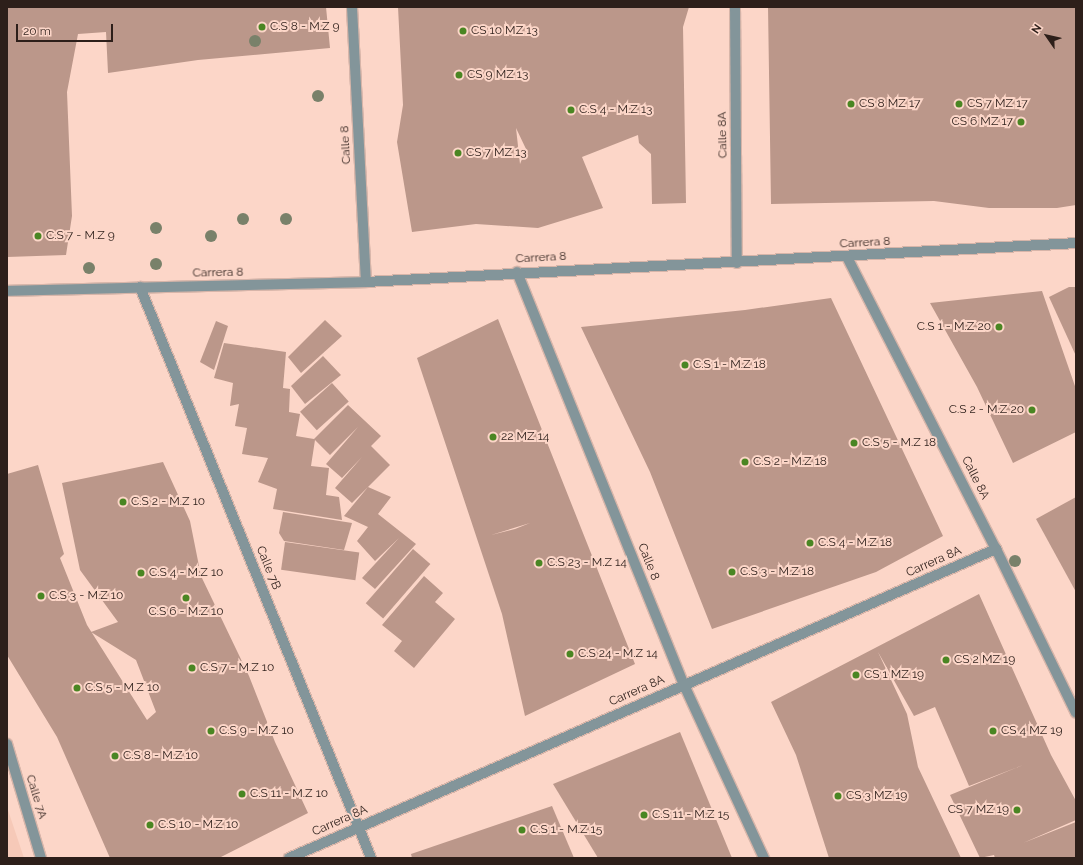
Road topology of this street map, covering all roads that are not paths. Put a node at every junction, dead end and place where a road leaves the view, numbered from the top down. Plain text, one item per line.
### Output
1 (352, 7) edge
2 (735, 7) edge
3 (1076, 243) edge
4 (847, 257) junction
5 (737, 263) junction
6 (517, 272) junction
7 (366, 282) junction
8 (140, 288) junction
9 (7, 291) edge
10 (996, 549) junction
11 (684, 685) junction
12 (1076, 713) edge
13 (7, 744) edge
14 (360, 827) junction
15 (41, 858) edge
16 (289, 858) edge
17 (371, 858) edge
18 (764, 858) edge

1 - 7 street, Calle 8
2 - 5 street, Calle 8A
3 - 4 street, Carrera 8
4 - 5 street, Carrera 8
4 - 10 street, Calle 8A
5 - 6 street, Carrera 8
6 - 7 street, Carrera 8
6 - 11 street, Calle 8
7 - 8 street, Carrera 8
8 - 9 street, Carrera 8
8 - 14 street, Calle 7B
10 - 11 street, Carrera 8A
10 - 12 street, Calle 8A
11 - 14 street, Carrera 8A
11 - 18 street, Calle 8
13 - 15 street, Calle 7A
14 - 16 street, Carrera 8A
14 - 17 street, Calle 7B

